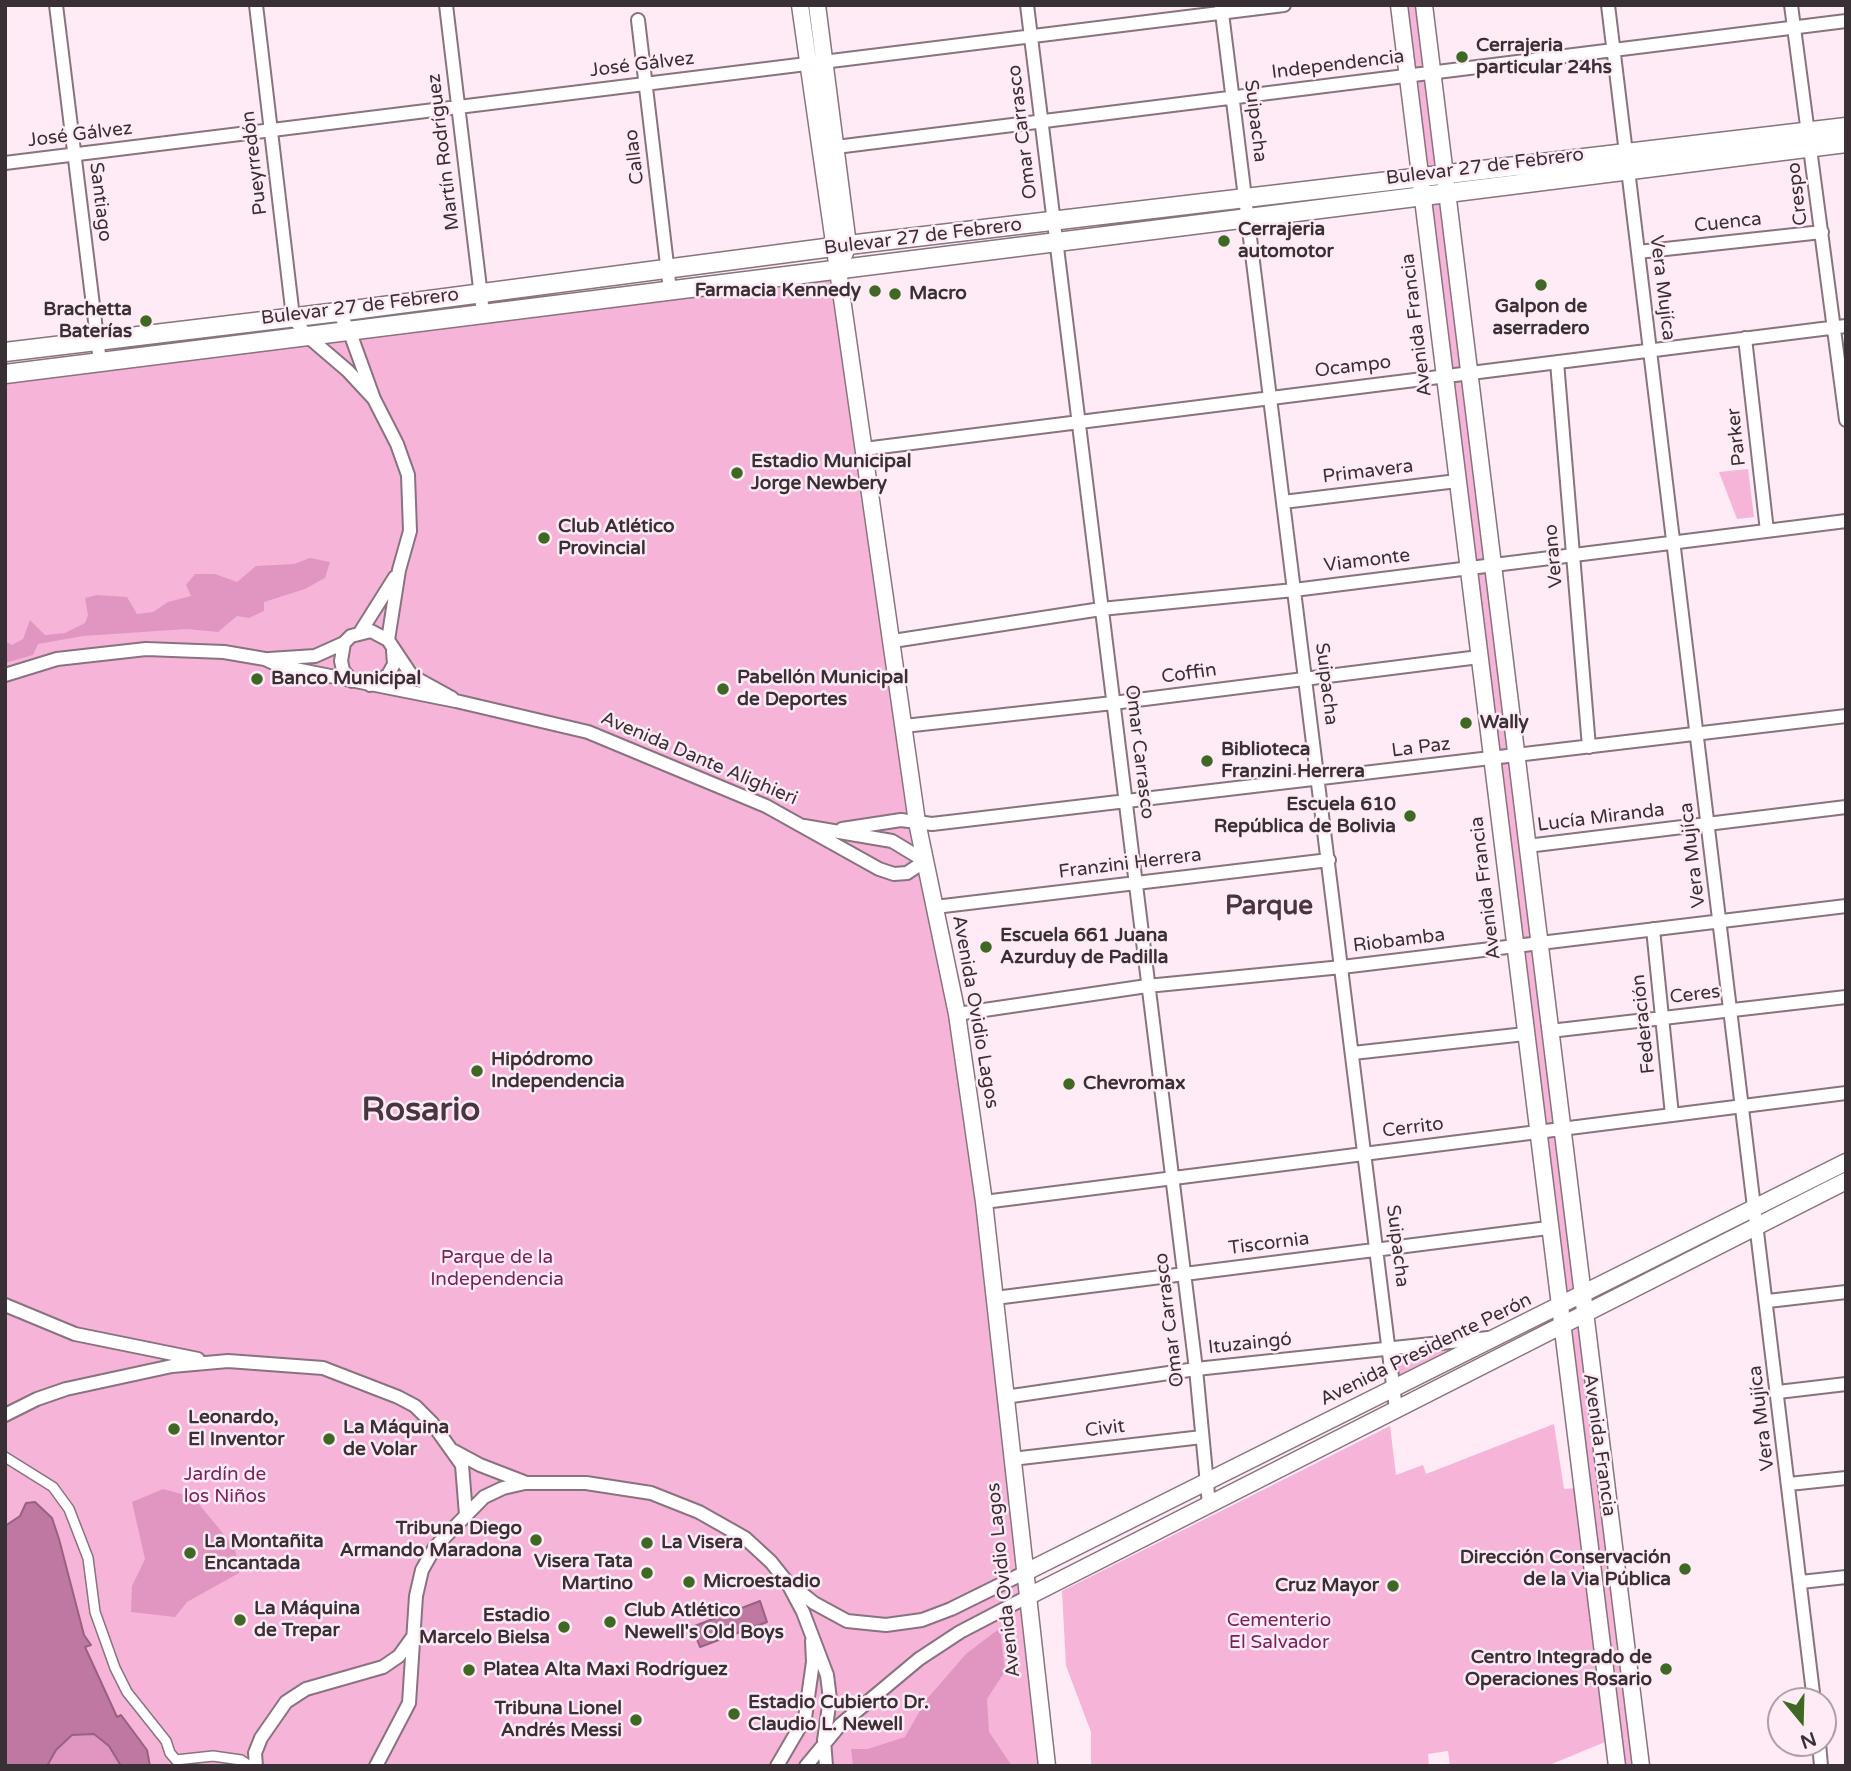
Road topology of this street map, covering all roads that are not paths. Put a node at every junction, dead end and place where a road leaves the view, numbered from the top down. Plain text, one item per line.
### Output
1 (56, 5) edge
2 (256, 5) edge
3 (446, 5) edge
4 (800, 5) edge
5 (817, 5) edge
6 (1027, 5) edge
7 (1284, 5) edge
8 (1399, 5) edge
9 (1424, 5) edge
10 (1608, 5) edge
11 (1791, 5) edge
12 (1221, 9) edge
13 (638, 20) dead end
14 (1846, 21) edge
15 (1793, 28) junction
16 (1031, 36) junction
17 (1614, 50) junction
18 (816, 63) junction
19 (1432, 73) junction
20 (1408, 76) junction
21 (646, 84) junction
22 (1232, 97) junction
23 (458, 107) junction
24 (1042, 121) junction
25 (1846, 127) edge
26 (271, 131) junction
27 (1810, 140) junction
28 (1846, 143) edge
29 (836, 147) junction
30 (75, 155) junction
31 (1627, 162) junction
32 (5, 163) edge
33 (1446, 185) junction
34 (1422, 188) junction
35 (1245, 200) junction
36 (1248, 219) junction
37 (1054, 222) junction
38 (1822, 232) junction
39 (1056, 241) junction
40 (841, 246) junction
41 (1638, 252) junction
42 (667, 269) junction
43 (839, 269) junction
44 (670, 290) junction
45 (481, 293) junction
46 (338, 312) junction
47 (483, 313) junction
48 (293, 317) junction
49 (1841, 327) edge
50 (349, 330) junction
51 (306, 335) junction
52 (1745, 338) junction
53 (98, 341) junction
54 (1650, 350) junction
55 (5, 352) edge
56 (100, 362) junction
57 (1557, 362) junction
58 (1469, 373) junction
59 (5, 374) edge
60 (1445, 376) junction
61 (1270, 397) junction
62 (374, 399) junction
63 (1846, 420) edge
64 (1080, 421) junction
65 (864, 449) junction
66 (1457, 481) junction
67 (1283, 502) junction
68 (1846, 521) edge
69 (1767, 531) junction
70 (1674, 542) junction
71 (1574, 556) junction
72 (1493, 565) junction
73 (1468, 568) junction
74 (399, 570) junction
75 (1294, 590) junction
76 (1101, 609) junction
77 (361, 631) junction
78 (892, 641) junction
79 (344, 643) junction
80 (391, 645) junction
81 (1479, 657) junction
82 (265, 659) junction
83 (5, 675) edge
84 (1306, 678) junction
85 (352, 681) junction
86 (370, 685) junction
87 (456, 701) junction
88 (1113, 703) junction
89 (1846, 716) edge
90 (904, 726) junction
91 (1697, 734) junction
92 (1589, 747) junction
93 (1516, 756) junction
94 (1491, 759) junction
95 (1319, 780) junction
96 (1126, 799) junction
97 (1846, 807) edge
98 (917, 822) junction
99 (1708, 823) junction
100 (804, 826) junction
101 (823, 832) junction
102 (1527, 846) junction
103 (1329, 860) junction
104 (925, 861) junction
105 (1135, 883) junction
106 (1846, 906) edge
107 (935, 907) junction
108 (1720, 921) junction
109 (1654, 929) junction
110 (1539, 943) junction
111 (1514, 946) junction
112 (1342, 967) junction
113 (1147, 986) junction
114 (1846, 997) edge
115 (1731, 1010) junction
116 (957, 1014) junction
117 (1662, 1018) junction
118 (1550, 1031) junction
119 (1525, 1034) junction
120 (1353, 1053) junction
121 (1846, 1093) edge
122 (1743, 1106) junction
123 (1672, 1115) junction
124 (1562, 1130) junction
125 (1537, 1133) junction
126 (1366, 1153) junction
127 (1846, 1161) edge
128 (1171, 1179) junction
129 (1846, 1181) edge
130 (984, 1202) junction
131 (1756, 1207) junction
132 (1758, 1226) junction
133 (1548, 1228) junction
134 (1378, 1250) junction
135 (1184, 1273) junction
136 (1846, 1292) edge
137 (1582, 1295) junction
138 (995, 1298) junction
139 (1768, 1301) junction
140 (5, 1305) edge
141 (1558, 1308) junction
142 (1584, 1314) junction
143 (1560, 1326) junction
144 (1500, 1336) junction
145 (1391, 1350) junction
146 (220, 1362) junction
147 (1196, 1369) junction
148 (1846, 1384) edge
149 (1395, 1389) junction
150 (1778, 1392) junction
151 (1005, 1397) junction
152 (1396, 1409) junction
153 (5, 1415) edge
154 (1597, 1417) junction
155 (1574, 1418) junction
156 (1202, 1437) junction
157 (454, 1451) junction
158 (5, 1457) edge
159 (1012, 1459) junction
160 (1846, 1478) edge
161 (525, 1483) junction
162 (1207, 1483) junction
163 (1789, 1485) junction
164 (1209, 1504) junction
165 (466, 1514) junction
166 (1024, 1573) junction
167 (1846, 1577) edge
168 (787, 1582) junction
169 (1801, 1582) junction
170 (1027, 1597) junction
171 (1599, 1607) junction
172 (1622, 1609) junction
173 (811, 1632) junction
174 (412, 1637) junction
175 (1812, 1687) edge
176 (824, 1740) junction
177 (250, 1766) edge
178 (256, 1766) edge
179 (376, 1766) edge
180 (777, 1766) edge
181 (806, 1766) edge
182 (826, 1766) edge
183 (1047, 1766) edge
184 (1617, 1766) edge
185 (1642, 1766) edge

1 - 30 street, Santiago
2 - 26 street, Pueyrredón
3 - 23 street, Martín Rodríguez
4 - 18 main road, Avenida Ovidio Lagos
5 - 18 main road, Avenida Ovidio Lagos
6 - 16 street, Omar Carrasco
7 - 12 street, José Gálvez
8 - 20 main road, Avenida Francia
9 - 19 main road, Avenida Francia
10 - 17 street, Vera Mujíca
11 - 15 street, Crespo
12 - 16 street, José Gálvez
12 - 22 street, Suipacha
13 - 21 street, Callao
14 - 15 street, Independencia
15 - 17 street, Independencia
15 - 27 street, Crespo
16 - 18 street, José Gálvez
16 - 24 street, Omar Carrasco
17 - 19 street, Independencia
17 - 31 street, Vera Mujíca
18 - 21 street, José Gálvez
18 - 29 main road, Avenida Ovidio Lagos
18 - 40 main road, Avenida Ovidio Lagos
19 - 20 street, Independencia
19 - 33 main road, Avenida Francia
20 - 22 street, Independencia
20 - 34 main road, Avenida Francia
21 - 23 street, José Gálvez
21 - 42 street, Callao
22 - 24 street, Independencia
22 - 35 street, Suipacha
23 - 26 street, José Gálvez
23 - 45 street, Martín Rodríguez
24 - 29 street, Independencia
24 - 37 street, Omar Carrasco
25 - 27 main road, Bulevar 27 de Febrero
26 - 30 street, José Gálvez
26 - 48 street, Pueyrredón
27 - 28 main road, Bulevar 27 de Febrero
27 - 31 main road, Bulevar 27 de Febrero
27 - 38 street, Crespo
29 - 40 main road, Avenida Ovidio Lagos
30 - 32 street, José Gálvez
30 - 53 street, Santiago
31 - 33 main road, Bulevar 27 de Febrero
31 - 41 street, Vera Mujíca
33 - 34 main road, Bulevar 27 de Febrero
33 - 58 main road, Avenida Francia
34 - 35 main road, Bulevar 27 de Febrero
34 - 36 main road, Bulevar 27 de Febrero
34 - 60 main road, Avenida Francia
35 - 36 street, Suipacha
35 - 37 main road, Bulevar 27 de Febrero
36 - 39 main road, Bulevar 27 de Febrero
36 - 61 street, Suipacha
37 - 39 street, Omar Carrasco
37 - 40 main road, Bulevar 27 de Febrero
38 - 41 street, Cuenca
38 - 49 street, Crespo
39 - 43 main road, Bulevar 27 de Febrero
39 - 64 street, Omar Carrasco
40 - 42 main road, Bulevar 27 de Febrero
40 - 43 main road, Avenida Ovidio Lagos
41 - 54 street, Vera Mujíca
42 - 44 street, Callao
42 - 45 main road, Bulevar 27 de Febrero
43 - 44 main road, Bulevar 27 de Febrero
43 - 65 main road, Avenida Ovidio Lagos
44 - 47 main road, Bulevar 27 de Febrero
45 - 46 main road, Bulevar 27 de Febrero
45 - 47 street, Martín Rodríguez
46 - 48 main road, Bulevar 27 de Febrero
46 - 50 street
47 - 50 main road, Bulevar 27 de Febrero
48 - 51 street
48 - 53 main road, Bulevar 27 de Febrero
49 - 52 street, Ocampo
49 - 63 street, Crespo
50 - 51 main road, Bulevar 27 de Febrero
50 - 62 street
51 - 56 main road, Bulevar 27 de Febrero
51 - 62 street
52 - 54 street, Ocampo
52 - 69 street, Parker
53 - 55 main road, Bulevar 27 de Febrero
53 - 56 street, Santiago
54 - 57 street, Ocampo
54 - 70 street, Vera Mujíca
56 - 59 main road, Bulevar 27 de Febrero
57 - 58 street, Ocampo
57 - 71 street, Verano
58 - 60 street, Ocampo
58 - 72 main road, Avenida Francia
60 - 61 street, Ocampo
60 - 66 main road, Avenida Francia
61 - 64 street, Ocampo
61 - 67 street, Suipacha
62 - 74 street
64 - 65 street, Ocampo
64 - 76 street, Omar Carrasco
65 - 78 main road, Avenida Ovidio Lagos
66 - 67 street, Primavera
66 - 73 main road, Avenida Francia
67 - 75 street, Suipacha
68 - 69 street, Viamonte
69 - 70 street, Viamonte
70 - 71 street, Viamonte
70 - 91 street, Vera Mujíca
71 - 72 street, Viamonte
71 - 92 street, Verano
72 - 73 street, Viamonte
72 - 93 main road, Avenida Francia
73 - 75 street, Viamonte
73 - 81 main road, Avenida Francia
74 - 77 street
74 - 80 street
75 - 76 street, Viamonte
75 - 84 street, Suipacha
76 - 78 street, Viamonte
76 - 88 street, Omar Carrasco
77 - 79 street
77 - 80 street
78 - 90 main road, Avenida Ovidio Lagos
79 - 82 street
79 - 85 street
80 - 86 street
80 - 87 street, Avenida Dante Alighieri
81 - 84 street, Coffin
81 - 94 main road, Avenida Francia
82 - 83 street
82 - 85 street
84 - 88 street, Coffin
84 - 95 street, Suipacha
85 - 86 street
86 - 87 street, Avenida Dante Alighieri
87 - 100 street, Avenida Dante Alighieri
88 - 90 street, Coffin
88 - 96 street, Omar Carrasco
89 - 91 street, La Paz
90 - 98 main road, Avenida Ovidio Lagos
91 - 92 street, La Paz
91 - 99 street, Vera Mujíca
92 - 93 street, La Paz
93 - 94 street, La Paz
93 - 102 main road, Avenida Francia
94 - 95 street, La Paz
94 - 111 main road, Avenida Francia
95 - 96 street, La Paz
95 - 103 street, Suipacha
96 - 98 street, La Paz
96 - 105 street, Omar Carrasco
97 - 99 street, Lucía Miranda
98 - 101 street, Avenida Dante Alighieri
98 - 104 main road, Avenida Ovidio Lagos
99 - 102 street, Lucía Miranda
99 - 108 street, Vera Mujíca
100 - 101 street, Avenida Dante Alighieri
100 - 104 street, Avenida Dante Alighieri
101 - 104 street, Avenida Dante Alighieri
102 - 110 main road, Avenida Francia
103 - 105 street, Franzini Herrera
103 - 112 street, Suipacha
104 - 107 main road, Avenida Ovidio Lagos
105 - 107 street, Franzini Herrera
105 - 113 street, Omar Carrasco
106 - 108 street, Riobamba
107 - 116 main road, Avenida Ovidio Lagos
108 - 109 street, Riobamba
108 - 115 street, Vera Mujíca
109 - 110 street, Riobamba
109 - 117 street, Federación
110 - 111 street, Riobamba
110 - 118 main road, Avenida Francia
111 - 112 street, Riobamba
111 - 119 main road, Avenida Francia
112 - 113 street, Riobamba
112 - 120 street, Suipacha
113 - 116 street, Riobamba
113 - 128 street, Omar Carrasco
114 - 115 street, Ceres
115 - 117 street, Ceres
115 - 122 street, Vera Mujíca
116 - 130 main road, Avenida Ovidio Lagos
117 - 118 street, Ceres
117 - 123 street, Federación
118 - 124 main road, Avenida Francia
119 - 120 street
119 - 125 main road, Avenida Francia
120 - 126 street, Suipacha
121 - 122 street, Cerrito
122 - 123 street, Cerrito
122 - 131 street, Vera Mujíca
123 - 124 street, Cerrito
124 - 125 street, Cerrito
124 - 137 main road, Avenida Francia
125 - 126 street, Cerrito
125 - 133 main road, Avenida Francia
126 - 128 street, Cerrito
126 - 134 street, Suipacha
127 - 131 main road, Avenida Presidente Perón
128 - 130 street, Cerrito
128 - 135 street, Omar Carrasco
129 - 132 main road, Avenida Presidente Perón
130 - 138 main road, Avenida Ovidio Lagos
131 - 132 street, Vera Mujíca
131 - 137 main road, Avenida Presidente Perón
132 - 139 street, Vera Mujíca
132 - 142 main road, Avenida Presidente Perón
133 - 134 street, Tiscornia
133 - 141 main road, Avenida Francia
134 - 135 street, Tiscornia
134 - 145 street, Suipacha
135 - 138 street, Tiscornia
135 - 147 street, Omar Carrasco
136 - 139 street
137 - 141 main road, Avenida Presidente Perón
137 - 142 main road, Avenida Francia
138 - 151 main road, Avenida Ovidio Lagos
139 - 150 street, Vera Mujíca
140 - 146 street
141 - 143 main road, Avenida Francia
141 - 144 main road, Avenida Presidente Perón
142 - 143 main road, Avenida Presidente Perón
142 - 154 main road, Avenida Francia
143 - 152 main road, Avenida Presidente Perón
143 - 155 main road, Avenida Francia
144 - 145 street, Ituzaingó
144 - 149 main road, Avenida Presidente Perón
145 - 147 street, Ituzaingó
145 - 149 street, Suipacha
146 - 153 street
146 - 157 street
147 - 151 street, Ituzaingó
147 - 156 street, Omar Carrasco
148 - 150 street
149 - 152 street, Suipacha
149 - 162 main road, Avenida Presidente Perón
150 - 163 street, Vera Mujíca
151 - 159 main road, Avenida Ovidio Lagos
152 - 164 main road, Avenida Presidente Perón
154 - 155 main road
154 - 172 main road, Avenida Francia
155 - 171 main road, Avenida Francia
156 - 159 street, Civit
156 - 162 street, Omar Carrasco
157 - 161 street
157 - 165 street
158 - 177 street
159 - 166 main road, Avenida Ovidio Lagos
160 - 163 street
161 - 165 street
161 - 168 street
162 - 164 street, Omar Carrasco
162 - 166 main road, Avenida Presidente Perón
163 - 169 street, Vera Mujíca
164 - 170 main road, Avenida Presidente Perón
165 - 174 street
166 - 168 street
166 - 170 main road, Avenida Ovidio Lagos
167 - 169 street
168 - 173 street
169 - 175 street, Vera Mujíca
170 - 176 street
170 - 183 main road, Avenida Ovidio Lagos
171 - 172 main road
171 - 184 main road, Avenida Francia
172 - 185 main road, Avenida Francia
173 - 176 street
173 - 180 street
174 - 178 street
174 - 179 street
176 - 181 street
176 - 182 street

